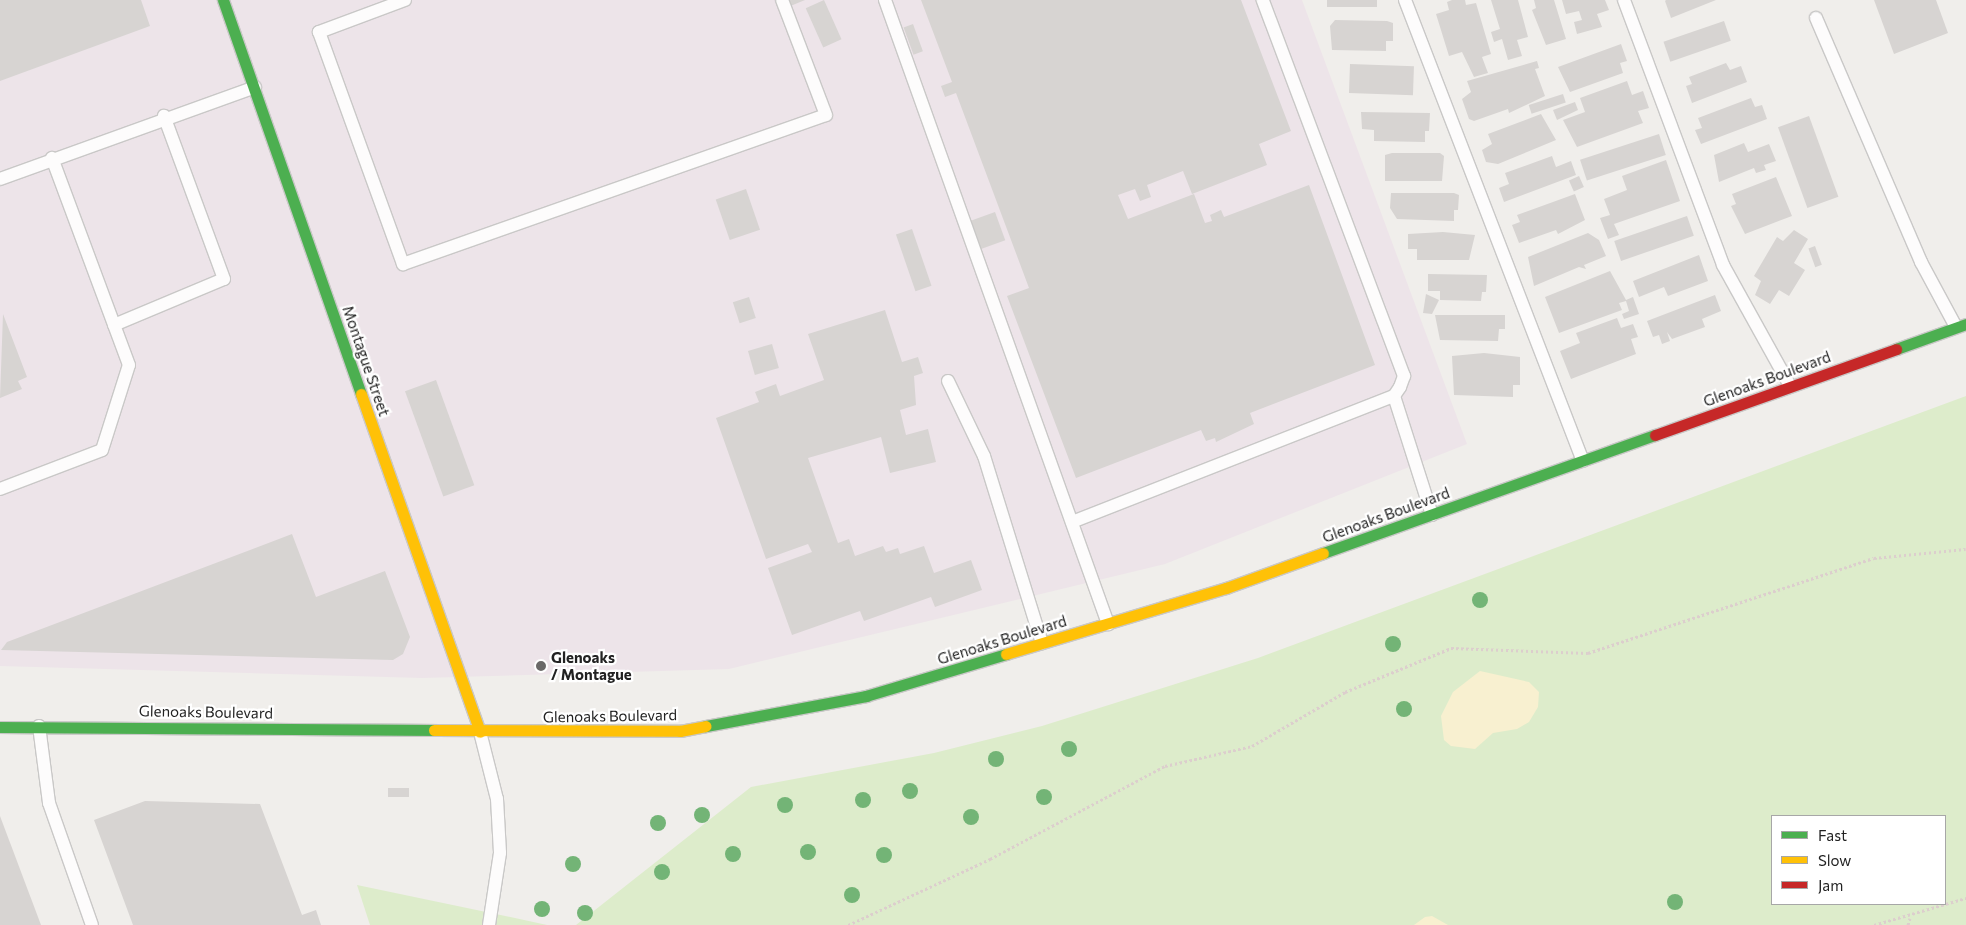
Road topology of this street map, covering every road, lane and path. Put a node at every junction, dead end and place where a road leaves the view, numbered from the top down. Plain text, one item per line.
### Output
1 (223, 0) edge
2 (405, 0) edge
3 (782, 0) edge
4 (884, 0) edge
5 (1263, 0) edge
6 (1405, 0) edge
7 (1624, 0) edge
8 (1816, 18) dead end
9 (255, 87) junction
10 (164, 116) junction
11 (52, 158) junction
12 (0, 179) edge
13 (114, 325) junction
14 (1961, 326) edge
15 (948, 381) dead end
16 (1790, 386) junction
17 (1394, 396) junction
18 (1583, 461) junction
19 (0, 489) edge
20 (1432, 515) junction
21 (1072, 522) junction
22 (1966, 548) edge
23 (1108, 624) junction
24 (1042, 644) junction
25 (39, 726) junction
26 (0, 727) edge
27 (480, 732) junction
28 (1966, 898) edge
29 (1910, 918) junction
30 (92, 925) edge
31 (488, 925) edge
32 (848, 925) edge
33 (1874, 925) edge
34 (1908, 925) edge

1 - 9 main road, Montague Street
2 - 3 lane
4 - 21 lane
5 - 17 lane
6 - 18 lane
7 - 16 lane
8 - 14 lane
9 - 10 lane
9 - 27 main road, Montague Street
10 - 11 lane
10 - 13 lane
11 - 12 lane
11 - 13 lane
13 - 19 lane
14 - 16 main road, Glenoaks Boulevard
15 - 24 lane
16 - 18 main road, Glenoaks Boulevard
17 - 20 lane
17 - 21 lane
18 - 20 main road, Glenoaks Boulevard
20 - 23 main road, Glenoaks Boulevard
21 - 23 lane
22 - 32 path
23 - 24 main road, Glenoaks Boulevard
24 - 27 main road, Glenoaks Boulevard
25 - 26 main road, Glenoaks Boulevard
25 - 27 main road, Glenoaks Boulevard
25 - 30 lane
27 - 31 lane
28 - 29 path
29 - 33 path
29 - 34 path

